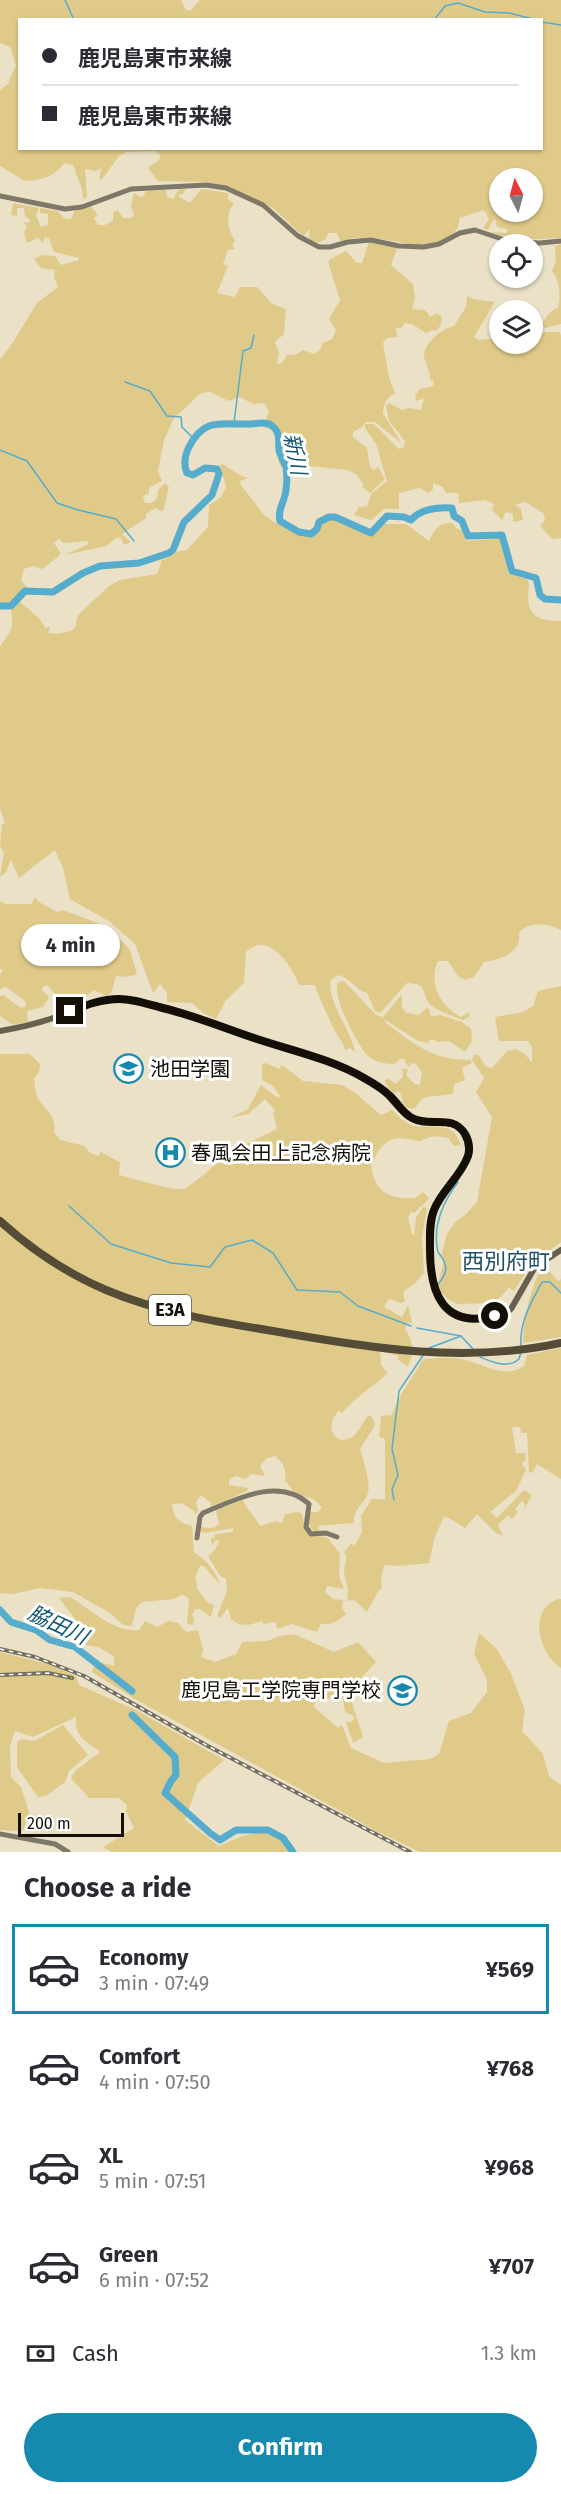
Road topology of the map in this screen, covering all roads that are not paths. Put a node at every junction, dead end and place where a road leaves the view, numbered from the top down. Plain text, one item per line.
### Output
1 (0, 196) edge
2 (561, 241) edge
3 (0, 1031) edge
4 (0, 1221) edge
5 (561, 1250) edge
6 (561, 1343) edge
7 (337, 1537) dead end
8 (197, 1538) dead end
9 (0, 1834) edge
10 (68, 1852) edge

1 - 2 street
3 - 5 main road
4 - 6 highway, E3A
7 - 8 street
9 - 10 street

